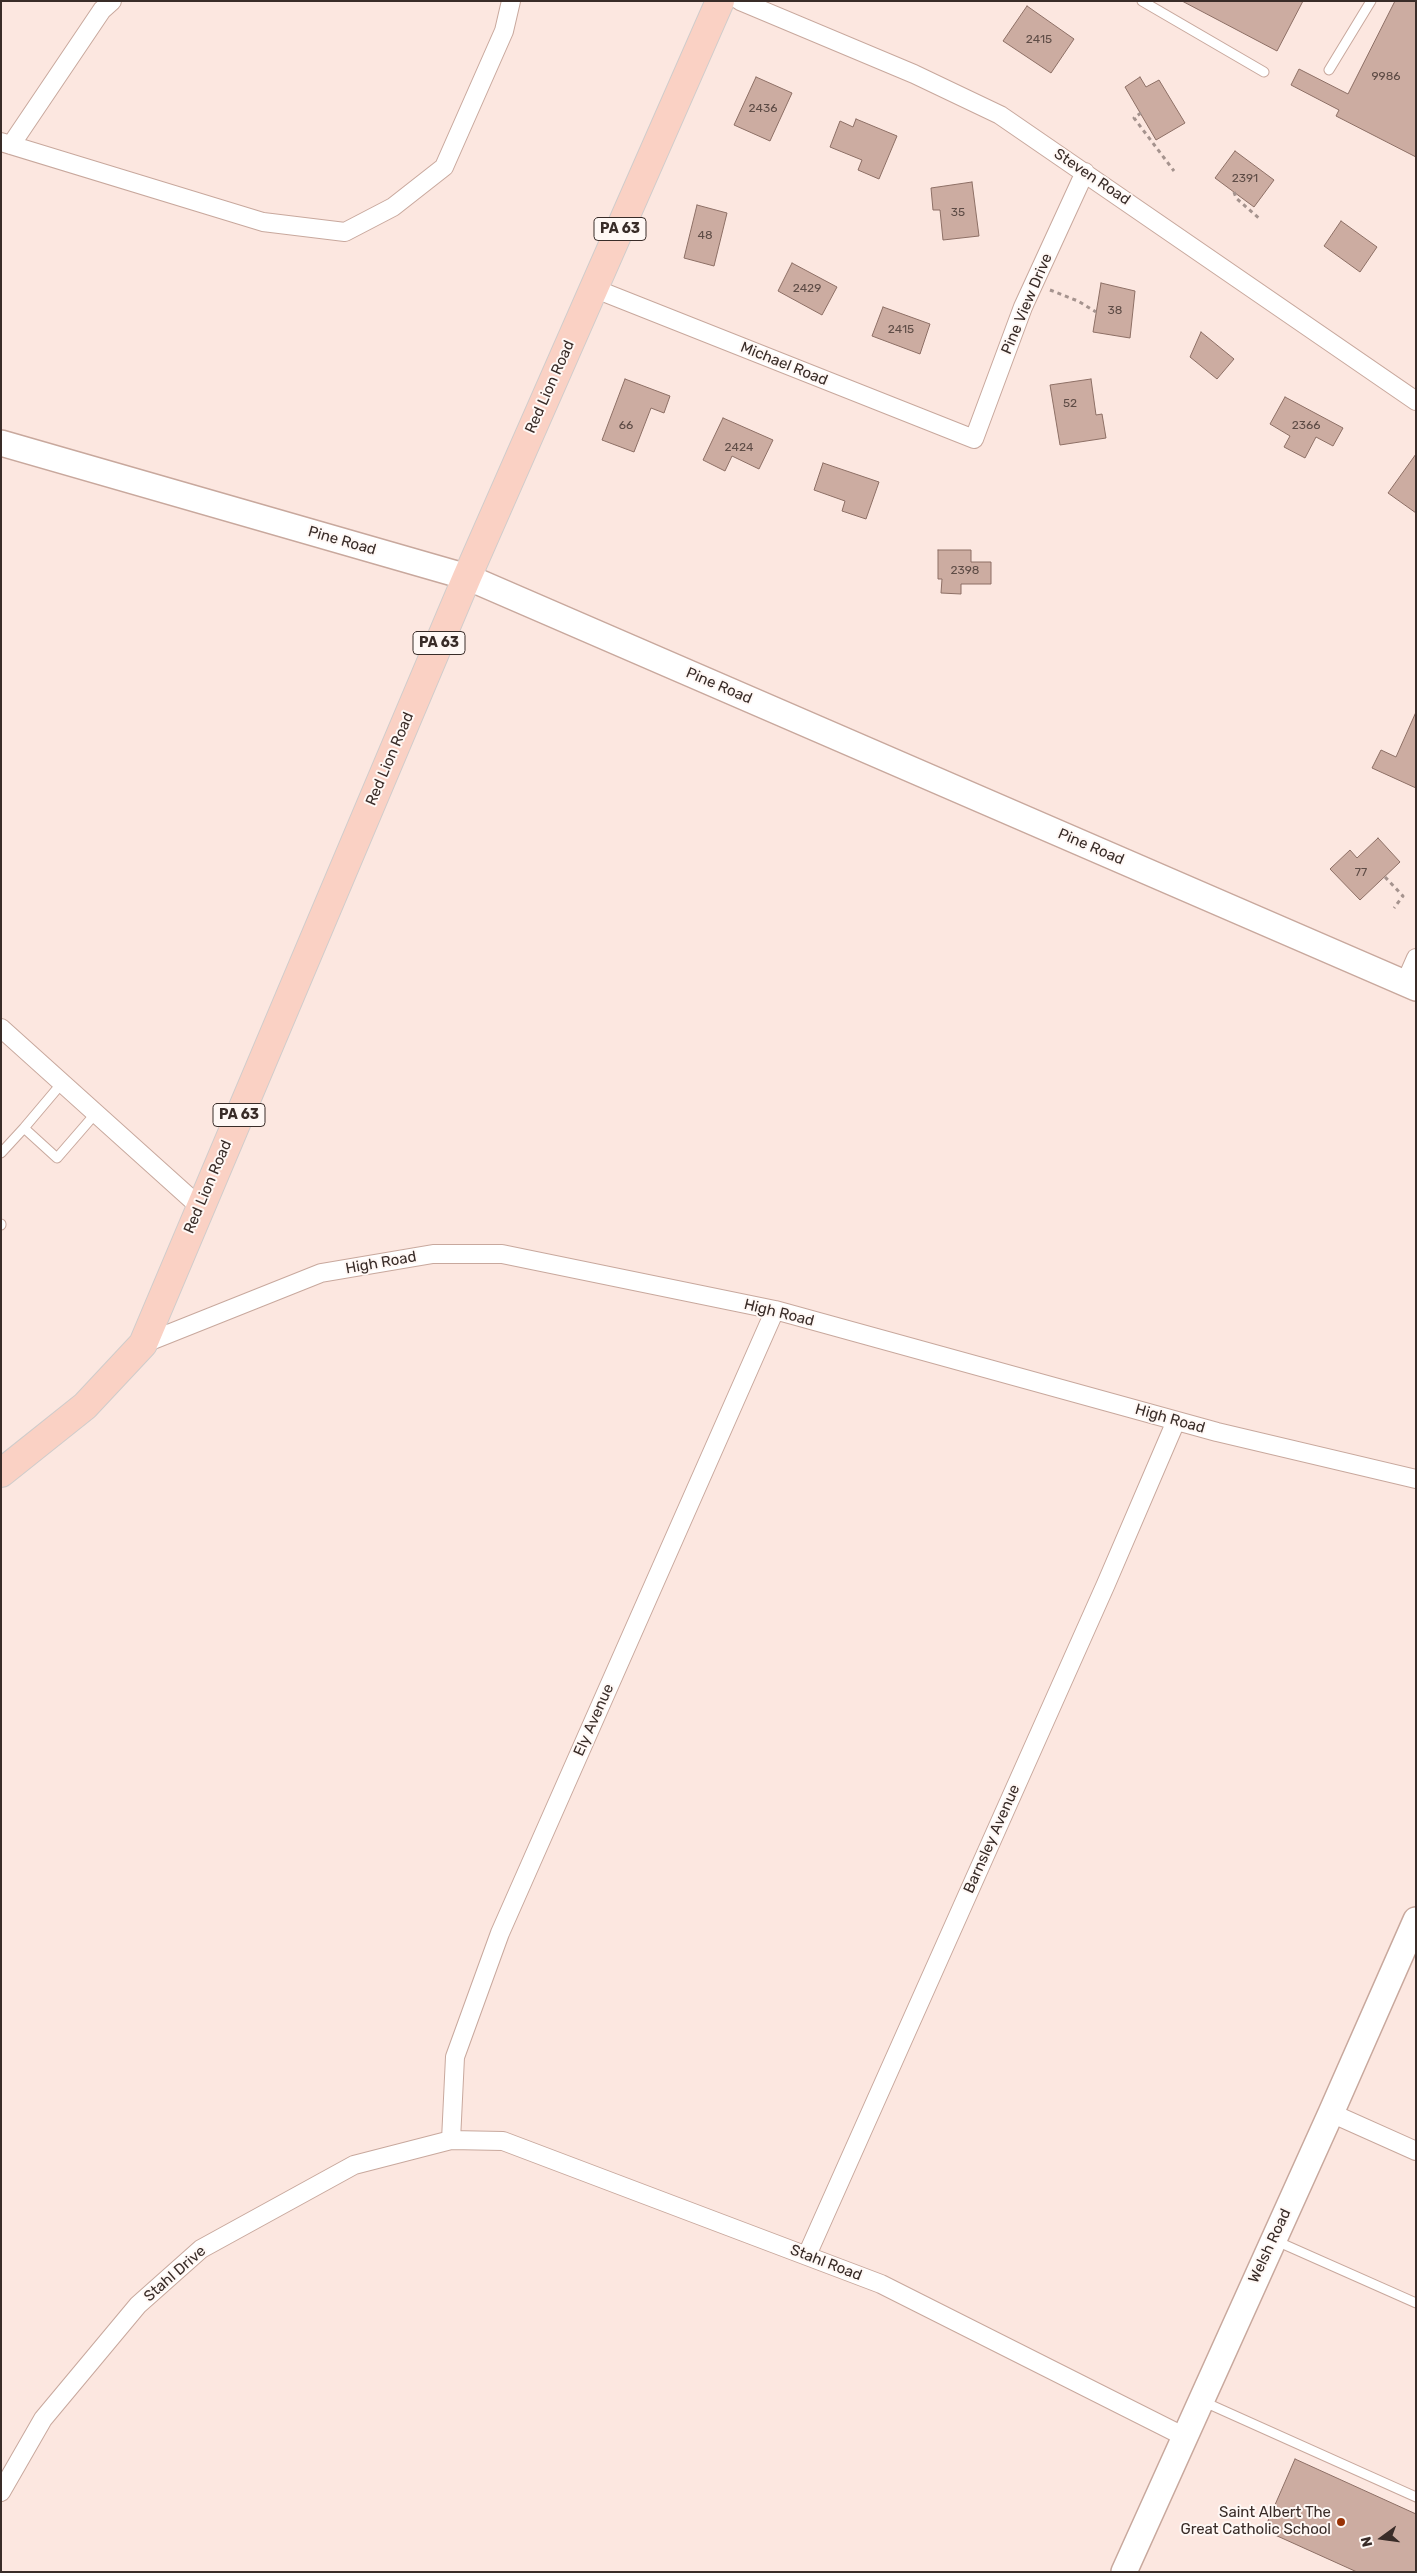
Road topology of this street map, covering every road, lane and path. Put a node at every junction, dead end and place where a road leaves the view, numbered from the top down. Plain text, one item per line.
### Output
1 (112, 1) edge
2 (512, 1) edge
3 (720, 1) edge
4 (740, 1) edge
5 (1142, 1) edge
6 (1371, 1) edge
7 (1329, 70) dead end
8 (1264, 72) dead end
9 (1141, 114) dead end
10 (6, 144) edge
11 (1174, 171) dead end
12 (1085, 172) junction
13 (1234, 192) dead end
14 (1261, 220) dead end
15 (1033, 284) junction
16 (593, 288) junction
17 (1096, 312) dead end
18 (1416, 401) edge
19 (974, 439) joint
20 (1, 443) edge
21 (467, 577) junction
22 (1384, 877) dead end
23 (1394, 908) dead end
24 (1416, 958) edge
25 (1410, 986) edge
26 (1, 1028) edge
27 (62, 1083) junction
28 (96, 1114) junction
29 (24, 1128) junction
30 (1, 1153) edge
31 (200, 1207) junction
32 (775, 1310) junction
33 (143, 1344) junction
34 (1176, 1421) junction
35 (1, 1473) edge
36 (1416, 1479) edge
37 (1416, 1920) edge
38 (1331, 2113) junction
39 (450, 2140) junction
40 (1416, 2151) edge
41 (1273, 2239) junction
42 (806, 2256) junction
43 (1416, 2303) edge
44 (1200, 2400) junction
45 (1184, 2436) junction
46 (1, 2492) edge
47 (1416, 2497) edge
48 (1124, 2572) edge

1 - 10 street
2 - 10 street
3 - 16 main road, Red Lion Road / PA 63
4 - 12 street, Steven Road
5 - 8 lane
6 - 7 lane
9 - 11 path
12 - 15 street, Pine View Drive
12 - 18 street, Steven Road
13 - 14 path
15 - 17 path
15 - 19 street, Pine View Drive
16 - 19 street, Michael Road
16 - 21 main road, Red Lion Road / PA 63
20 - 21 street, Pine Road
21 - 25 street, Pine Road
21 - 31 main road, Red Lion Road / PA 63
22 - 23 path
24 - 25 street
26 - 27 street
27 - 28 street
27 - 29 lane
28 - 29 lane
28 - 31 street
29 - 30 lane
31 - 33 main road, Red Lion Road / PA 63
32 - 33 street, High Road
32 - 34 street, High Road
32 - 39 street, Ely Avenue
33 - 35 main road, Red Lion Road / PA 63
34 - 36 street, High Road
34 - 42 street, Barnsley Avenue
37 - 38 street, Welsh Road
38 - 40 street
38 - 41 street, Welsh Road
39 - 42 street, Stahl Road
39 - 46 street, Stahl Drive
41 - 43 lane
41 - 44 street, Welsh Road
42 - 45 street, Stahl Road
44 - 45 street, Welsh Road
44 - 47 lane
45 - 48 street, Welsh Road

